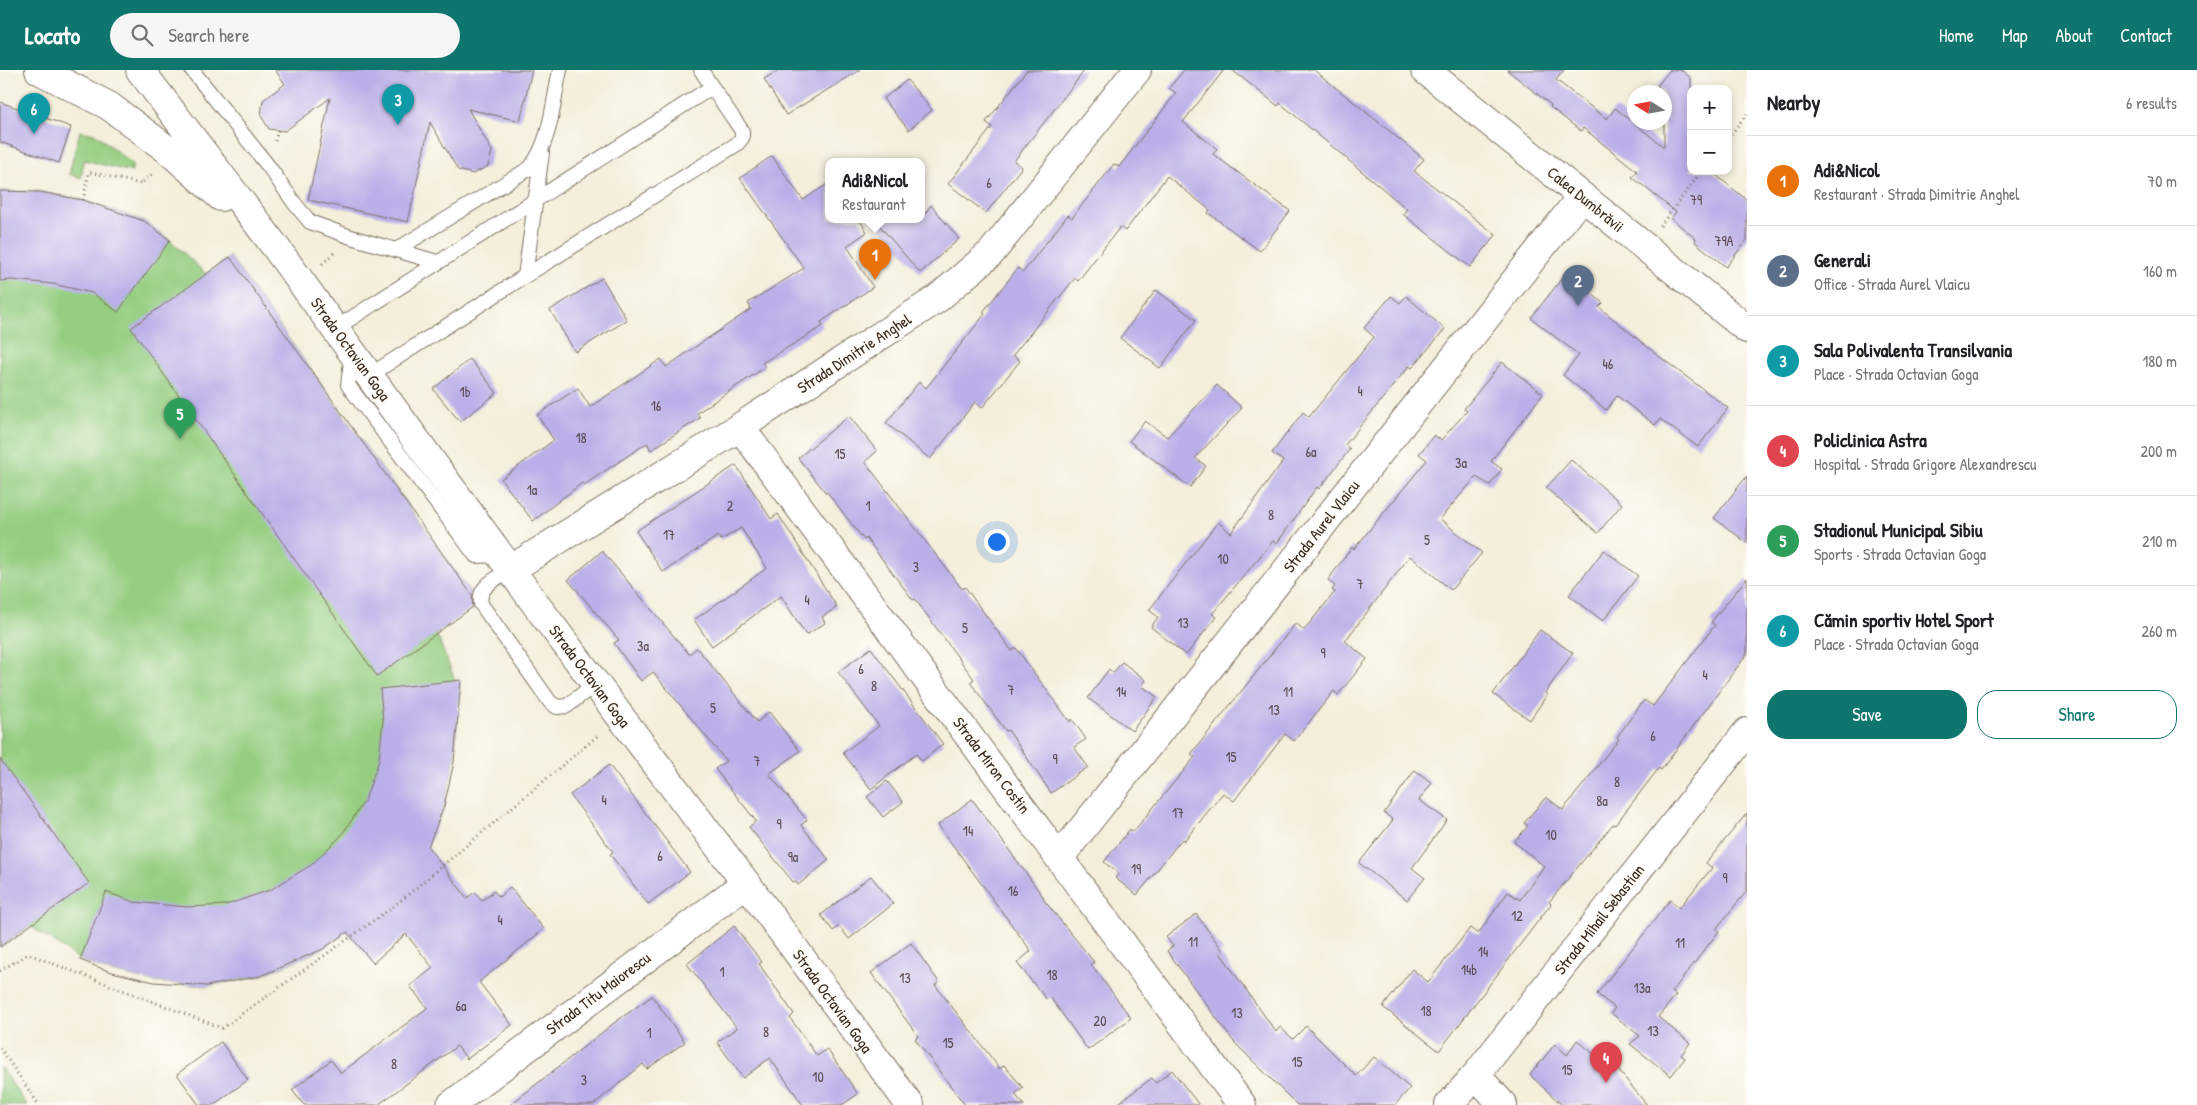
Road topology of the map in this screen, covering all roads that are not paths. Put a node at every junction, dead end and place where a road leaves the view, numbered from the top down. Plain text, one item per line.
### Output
1 (39, 70) edge
2 (140, 70) edge
3 (192, 70) edge
4 (560, 70) edge
5 (701, 70) edge
6 (1137, 70) edge
7 (1425, 70) edge
8 (712, 87) junction
9 (544, 145) junction
10 (1582, 196) junction
11 (535, 200) junction
12 (274, 245) junction
13 (396, 250) junction
14 (437, 262) junction
15 (525, 276) junction
16 (336, 328) junction
17 (1747, 329) edge
18 (353, 351) junction
19 (370, 375) junction
20 (740, 427) junction
21 (506, 562) junction
22 (596, 684) junction
23 (1747, 732) edge
24 (1060, 857) junction
25 (746, 883) junction
26 (1476, 1075) junction
27 (450, 1105) edge
28 (910, 1105) edge
29 (1242, 1105) edge
30 (1449, 1105) edge
31 (1503, 1105) edge

1 - 12 street, Strada Octavian Goga
2 - 12 street, Strada Octavian Goga
3 - 13 lane
4 - 9 lane
5 - 8 lane
6 - 20 street, Strada Dimitrie Anghel
7 - 10 street, Calea Dumbrăvii
8 - 11 lane
8 - 15 lane
9 - 11 lane
9 - 13 lane
10 - 17 street, Calea Dumbrăvii
10 - 24 street, Strada Aurel Vlaicu
11 - 14 lane
11 - 15 lane
12 - 16 street, Strada Octavian Goga
13 - 14 lane
14 - 16 lane
15 - 19 lane
16 - 18 street, Strada Octavian Goga
18 - 19 street, Strada Octavian Goga
18 - 21 lane
19 - 21 street, Strada Octavian Goga
20 - 21 street, Strada Dimitrie Anghel
20 - 24 street, Strada Miron Costin
21 - 22 street, Strada Octavian Goga
21 - 22 lane
22 - 25 street, Strada Octavian Goga
23 - 26 street, Strada Mihail Sebastian
24 - 29 street, Strada Miron Costin
25 - 27 street, Strada Titu Maiorescu
25 - 28 street, Strada Octavian Goga
26 - 30 street, Strada Mihail Sebastian
26 - 31 street

